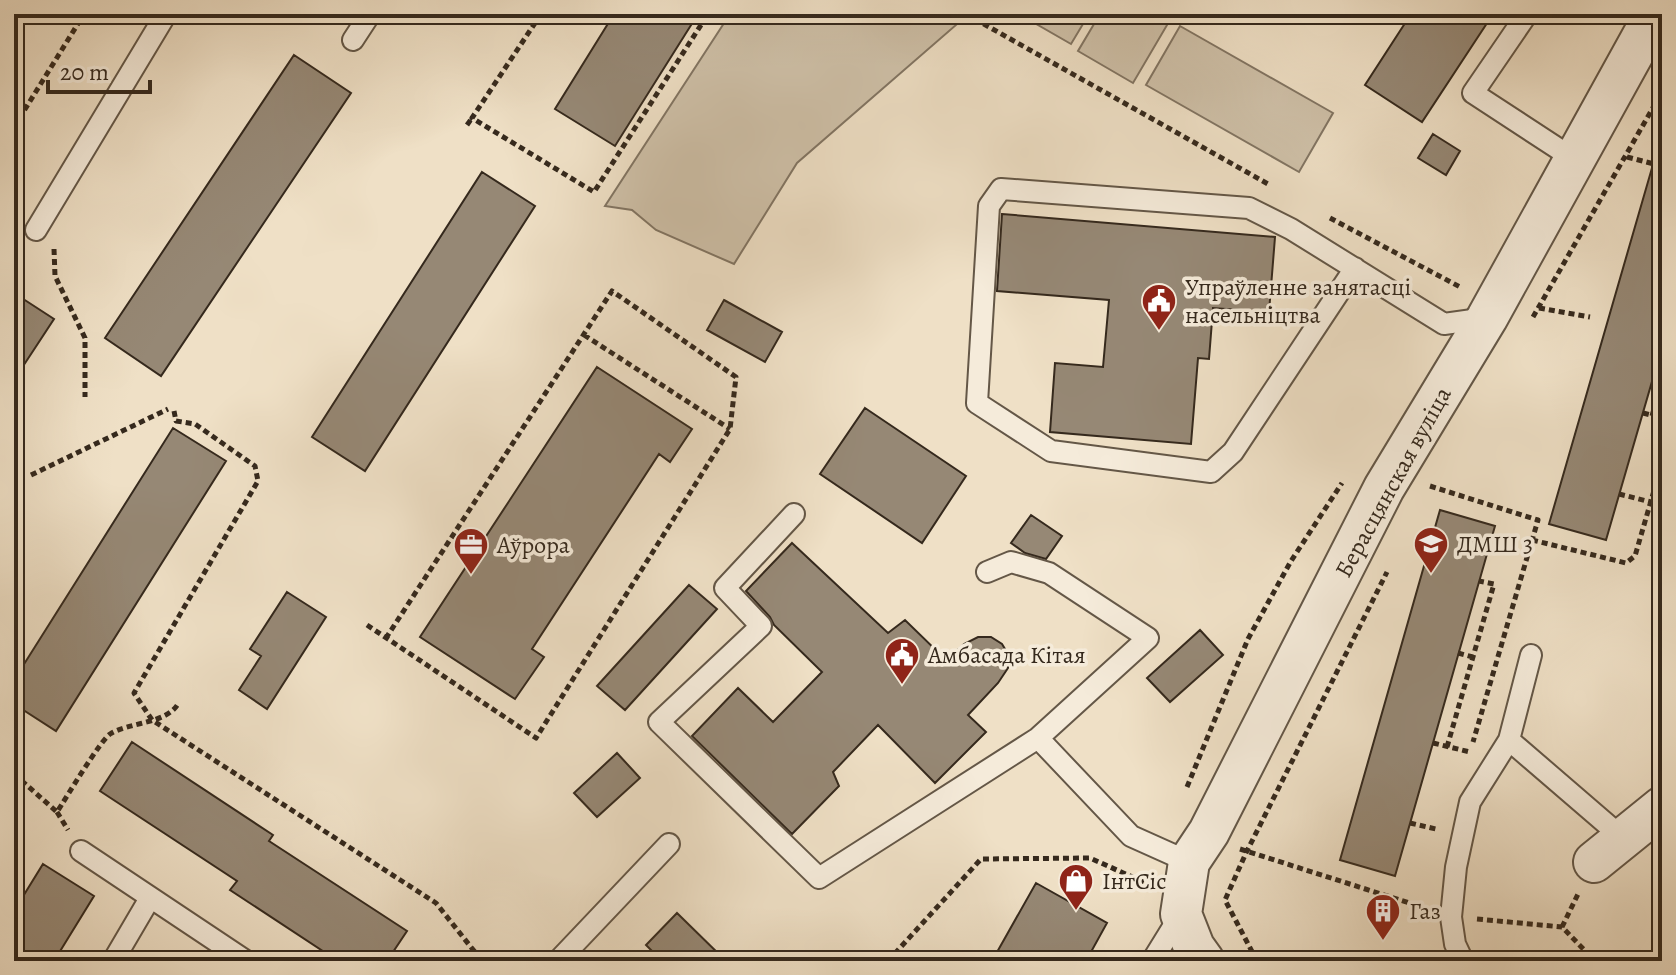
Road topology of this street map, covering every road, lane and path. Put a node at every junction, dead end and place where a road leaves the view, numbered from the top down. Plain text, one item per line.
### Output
1 (84, 14) edge
2 (166, 14) edge
3 (370, 14) edge
4 (541, 14) edge
5 (708, 14) edge
6 (966, 14) edge
7 (1527, 14) edge
8 (1655, 14) edge
9 (353, 40) dead end
10 (1662, 92) edge
11 (472, 118) junction
12 (467, 125) dead end
13 (14, 127) edge
14 (1627, 157) junction
15 (1574, 159) junction
16 (1662, 166) edge
17 (1277, 189) dead end
18 (1291, 229) junction
19 (36, 230) joint
20 (1355, 268) junction
21 (1477, 304) junction
22 (1539, 308) junction
23 (1590, 317) dead end
24 (1531, 321) dead end
25 (584, 335) junction
26 (1662, 380) edge
27 (85, 397) dead end
28 (1643, 413) dead end
29 (1652, 416) junction
30 (1662, 418) edge
31 (730, 429) junction
32 (1662, 463) edge
33 (1437, 474) dead end
34 (31, 475) dead end
35 (1619, 494) dead end
36 (1651, 502) junction
37 (794, 514) dead end
38 (1532, 540) junction
39 (1387, 571) dead end
40 (987, 572) dead end
41 (1479, 581) dead end
42 (367, 625) dead end
43 (386, 638) junction
44 (1458, 653) dead end
45 (1531, 655) dead end
46 (1473, 657) junction
47 (178, 704) dead end
48 (152, 720) junction
49 (1038, 738) junction
50 (1509, 740) junction
51 (1433, 743) dead end
52 (1447, 747) junction
53 (1470, 752) junction
54 (1466, 766) dead end
55 (14, 774) edge
56 (1662, 807) edge
57 (1410, 823) dead end
58 (1447, 832) dead end
59 (669, 844) dead end
60 (81, 851) dead end
61 (1609, 851) joint
62 (1184, 892) junction
63 (1429, 893) dead end
64 (150, 898) junction
65 (1425, 908) dead end
66 (113, 961) edge
67 (246, 961) edge
68 (482, 961) edge
69 (558, 961) edge
70 (888, 961) edge
71 (1152, 961) edge
72 (1204, 961) edge
73 (1257, 961) edge
74 (1463, 961) edge

1 - 13 path
2 - 19 lane
3 - 9 lane
4 - 11 path
5 - 11 path
6 - 17 path
7 - 15 lane
8 - 15 street, Берасцянская вуліца
10 - 14 path
11 - 12 path
14 - 16 path
14 - 22 path
15 - 21 street, Берасцянская вуліца
18 - 20 lane
18 - 20 lane
18 - 21 path
19 - 27 path
20 - 21 lane
21 - 62 street, Берасцянская вуліца
22 - 23 path
22 - 24 path
25 - 31 path
25 - 31 path
25 - 43 path
26 - 29 path
28 - 29 path
29 - 30 path
31 - 43 path
32 - 36 path
33 - 38 path
34 - 48 path
35 - 36 path
36 - 38 path
37 - 49 lane
38 - 53 path
39 - 73 path
40 - 49 lane
41 - 46 path
42 - 43 path
44 - 46 path
45 - 50 lane
46 - 52 path
47 - 48 path
48 - 55 path
48 - 68 path
49 - 62 lane
50 - 61 lane
50 - 74 lane
51 - 52 path
52 - 53 path
53 - 54 path
56 - 61 street
57 - 58 path
59 - 69 lane
60 - 64 lane
62 - 70 path
62 - 71 lane
62 - 72 street
63 - 65 path
64 - 66 lane
64 - 67 lane

